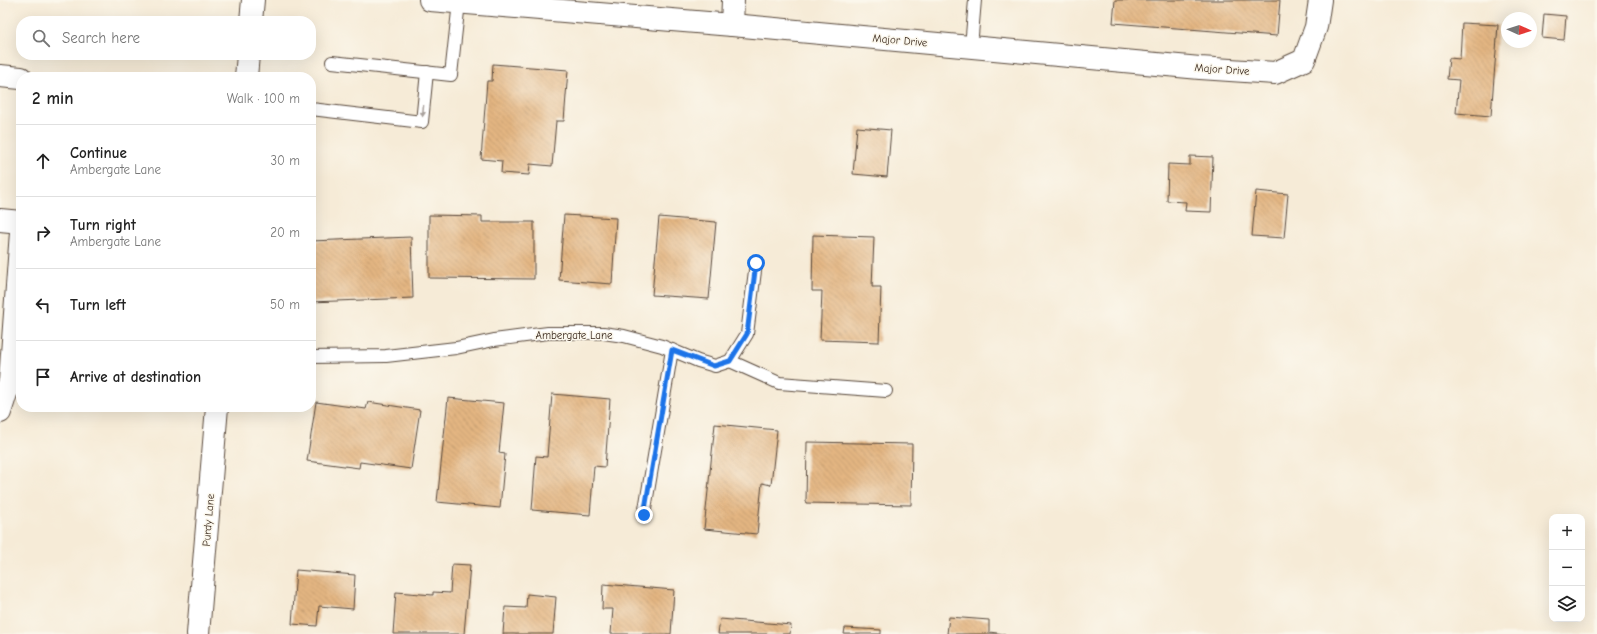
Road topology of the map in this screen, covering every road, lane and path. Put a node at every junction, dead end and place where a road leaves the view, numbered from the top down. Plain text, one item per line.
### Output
1 (253, 0) edge
2 (430, 0) edge
3 (733, 0) edge
4 (974, 0) edge
5 (1320, 0) edge
6 (459, 2) junction
7 (534, 4) edge
8 (251, 16) edge
9 (732, 25) junction
10 (971, 47) junction
11 (248, 60) edge
12 (332, 62) dead end
13 (246, 72) edge
14 (427, 72) junction
15 (0, 76) edge
16 (16, 78) edge
17 (316, 111) edge
18 (0, 220) edge
19 (16, 222) edge
20 (756, 263) dead end
21 (16, 300) edge
22 (672, 350) junction
23 (316, 357) edge
24 (730, 361) junction
25 (886, 391) dead end
26 (0, 412) edge
27 (217, 412) edge
28 (644, 515) dead end
29 (198, 634) edge

1 - 8 street
2 - 6 street, Major Drive
3 - 9 street
4 - 10 lane
5 - 10 street, Major Drive
6 - 7 street, Major Drive
6 - 14 lane
7 - 9 street, Major Drive
9 - 10 street, Major Drive
11 - 13 street
12 - 14 lane
14 -> 17 lane
15 - 16 street
18 - 19 street
20 - 24 lane
21 - 26 street
22 - 23 lane, Ambergate Lane
22 - 24 lane, Ambergate Lane
22 - 28 lane
24 - 25 lane
27 - 29 street, Purdy Lane

